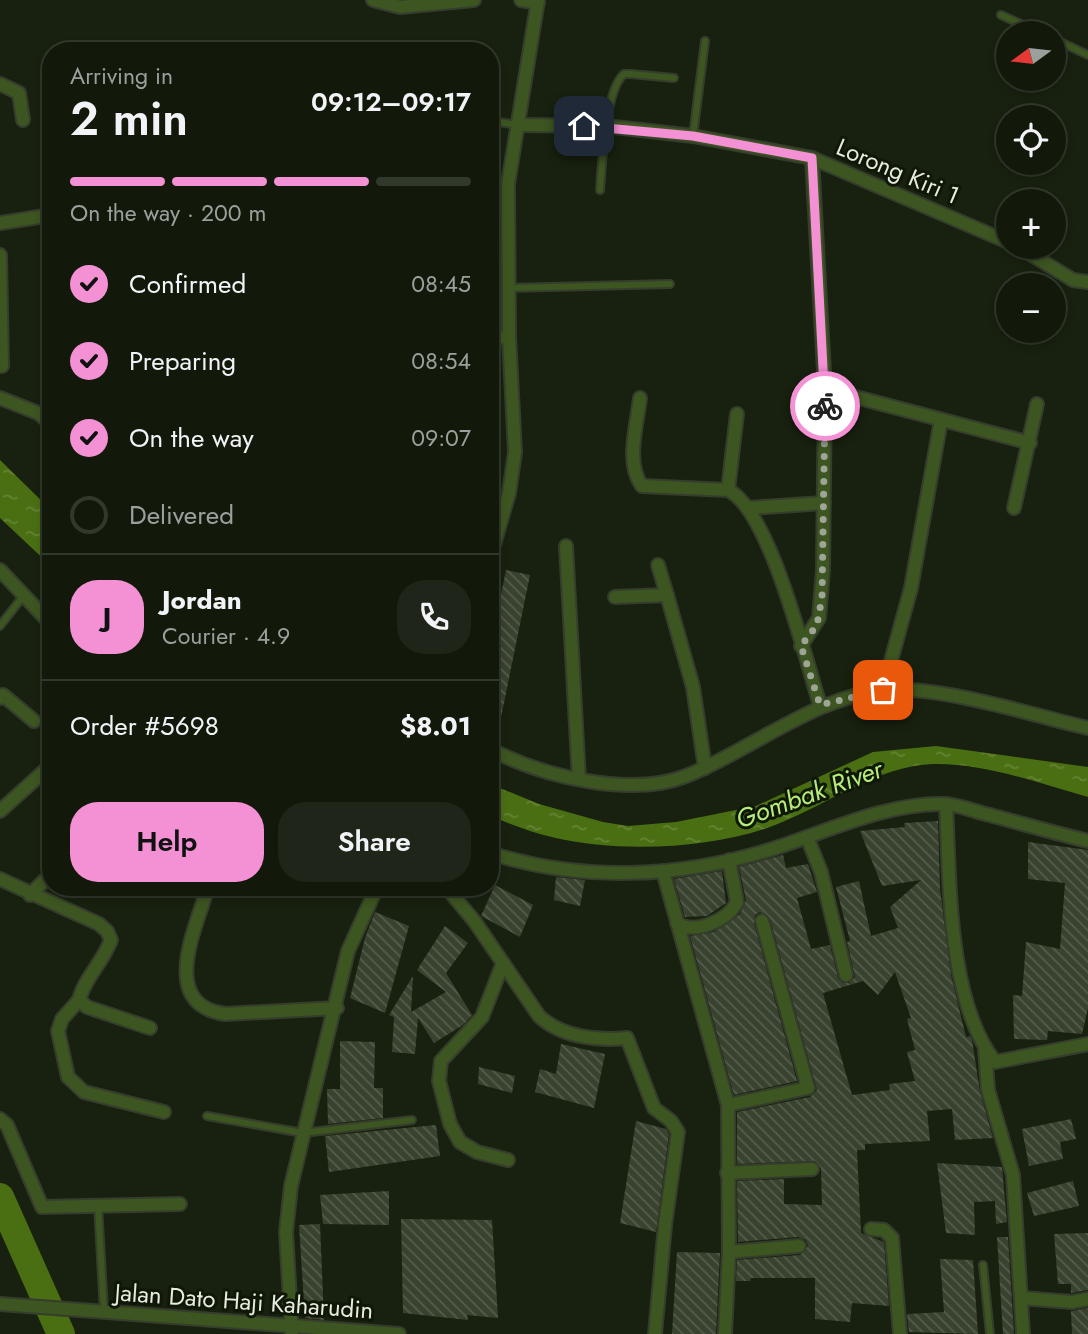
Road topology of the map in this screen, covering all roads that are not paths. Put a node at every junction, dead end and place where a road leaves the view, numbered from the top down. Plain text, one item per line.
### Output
1 (373, 0) edge
2 (474, 0) edge
3 (521, 0) edge
4 (538, 2) edge
5 (1001, 15) dead end
6 (1012, 21) edge
7 (705, 41) dead end
8 (1066, 45) edge
9 (1088, 55) edge
10 (674, 78) dead end
11 (0, 84) edge
12 (23, 120) dead end
13 (499, 122) edge
14 (519, 125) junction
15 (606, 126) junction
16 (693, 136) junction
17 (812, 158) junction
18 (600, 190) dead end
19 (42, 216) edge
20 (0, 223) edge
21 (996, 237) edge
22 (0, 255) edge
23 (1039, 259) edge
24 (1088, 282) edge
25 (670, 284) dead end
26 (508, 288) junction
27 (509, 337) junction
28 (499, 338) edge
29 (2, 366) dead end
30 (825, 389) junction
31 (0, 398) edge
32 (640, 398) dead end
33 (1037, 404) dead end
34 (737, 414) dead end
35 (42, 416) edge
36 (941, 420) junction
37 (1030, 443) junction
38 (728, 490) junction
39 (824, 503) junction
40 (749, 508) junction
41 (1014, 508) dead end
42 (499, 527) edge
43 (566, 546) dead end
44 (658, 565) dead end
45 (0, 570) edge
46 (23, 595) junction
47 (667, 595) junction
48 (615, 597) dead end
49 (42, 615) edge
50 (0, 626) edge
51 (801, 646) junction
52 (883, 690) junction
53 (0, 698) edge
54 (820, 705) junction
55 (34, 721) dead end
56 (1088, 728) edge
57 (499, 752) edge
58 (705, 768) junction
59 (42, 773) edge
60 (579, 779) junction
61 (946, 804) junction
62 (0, 811) edge
63 (807, 837) junction
64 (1088, 841) edge
65 (499, 855) edge
66 (729, 860) junction
67 (663, 871) junction
68 (0, 879) edge
69 (42, 883) edge
70 (30, 895) junction
71 (206, 896) edge
72 (373, 896) edge
73 (453, 896) edge
74 (762, 921) dead end
75 (677, 923) junction
76 (503, 963) junction
77 (846, 975) dead end
78 (79, 1000) junction
79 (337, 1008) junction
80 (150, 1028) dead end
81 (1088, 1044) edge
82 (985, 1049) junction
83 (728, 1105) junction
84 (164, 1112) dead end
85 (207, 1116) dead end
86 (0, 1119) edge
87 (412, 1120) dead end
88 (303, 1133) junction
89 (508, 1160) dead end
90 (812, 1169) dead end
91 (727, 1172) junction
92 (180, 1204) dead end
93 (98, 1205) junction
94 (871, 1229) dead end
95 (799, 1246) dead end
96 (729, 1252) junction
97 (983, 1265) dead end
98 (1021, 1298) junction
99 (1088, 1299) edge
100 (4, 1305) edge
101 (104, 1312) junction
102 (292, 1329) edge
103 (399, 1334) edge
104 (655, 1334) edge
105 (725, 1334) edge
106 (900, 1334) edge
107 (989, 1334) edge
108 (1023, 1334) edge

1 - 2 street
3 - 4 street
4 - 14 street
5 - 6 lane
7 - 16 lane
8 - 9 lane
10 - 15 lane
11 - 12 street
13 - 14 lane
14 - 15 street, Lorong Kiri 1
14 - 26 street
15 - 16 street, Lorong Kiri 1
15 - 18 lane
16 - 17 street, Lorong Kiri 1
17 - 21 street, Lorong Kiri 1
17 - 30 street
19 - 20 street
22 - 29 street
23 - 24 street
25 - 26 lane
26 - 27 street
27 - 28 street
27 - 42 street
30 - 36 street
30 - 39 street
31 - 35 street
32 - 38 street
33 - 37 street
34 - 38 street
36 - 37 street
36 - 52 street
37 - 41 street
38 - 40 street
39 - 40 street
39 - 51 street
40 - 51 street
43 - 60 street
44 - 47 street
45 - 46 street
46 - 49 street
46 - 50 lane
47 - 48 street
47 - 58 street
51 - 54 street
52 - 54 street
52 - 56 street
53 - 55 street
54 - 58 street
57 - 60 street
58 - 60 street
59 - 62 street
61 - 63 street
61 - 64 street
61 - 82 street
63 - 66 street
63 - 77 street
65 - 67 street
66 - 67 street
66 - 75 street
67 - 75 street
68 - 70 street
69 - 70 street
70 - 78 street
71 - 79 street
72 - 79 street
73 - 76 street
74 - 83 street
75 - 83 street
76 - 89 street
76 - 104 street
78 - 80 street
78 - 84 street
79 - 88 street
81 - 82 street
82 - 98 street
83 - 91 street
85 - 88 lane
86 - 93 street
87 - 88 lane
88 - 102 street
90 - 91 street
91 - 96 street
92 - 93 street
93 - 101 lane
94 - 106 street
95 - 96 street
96 - 105 street
97 - 107 lane
98 - 99 street
98 - 108 street
100 - 101 street, Jalan Dato Haji Kaharudin
101 - 102 street, Jalan Dato Haji Kaharudin
102 - 103 street, Jalan Dato Haji Kaharudin

